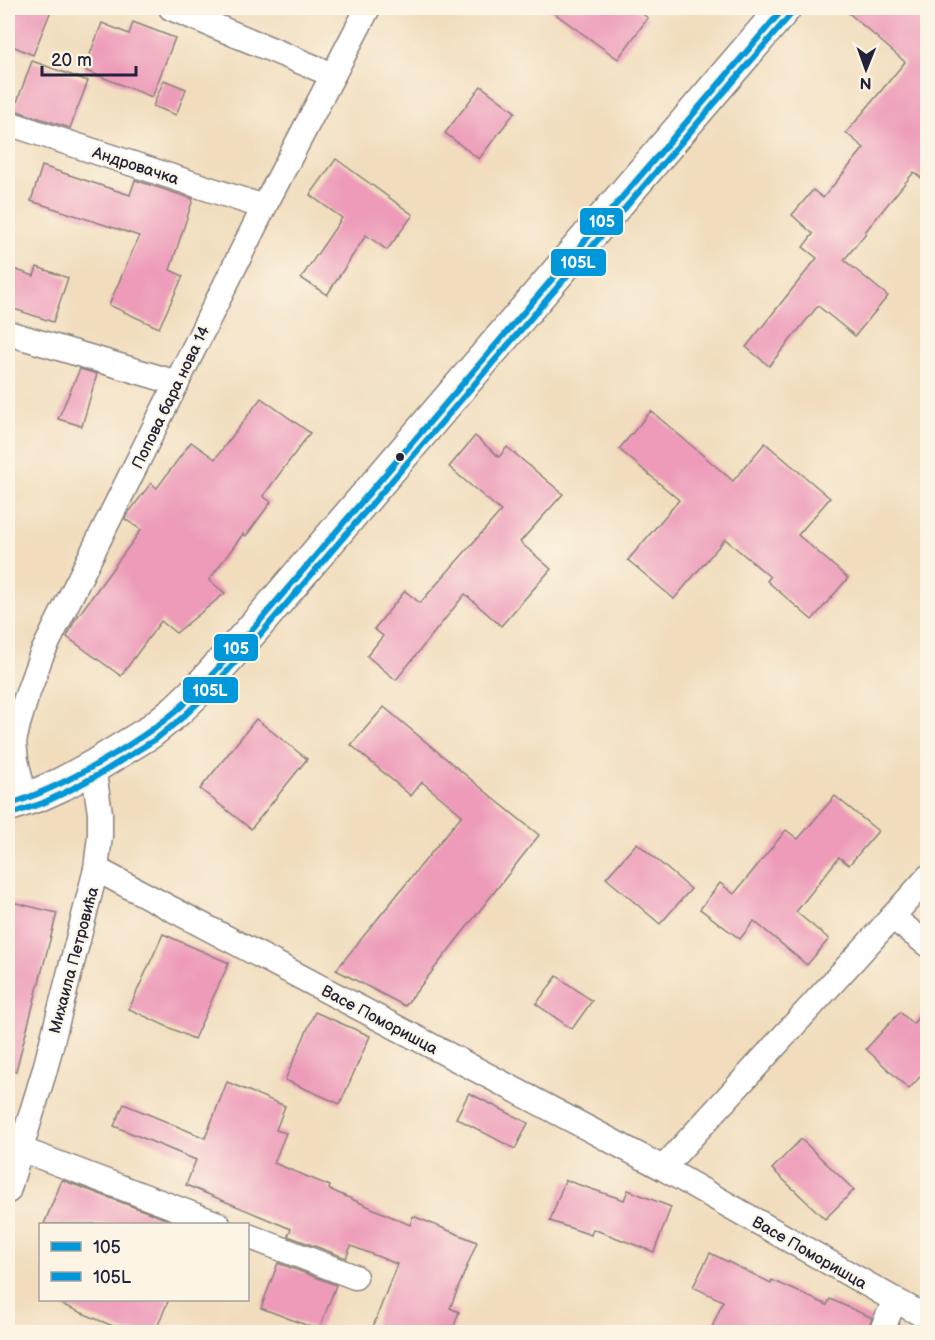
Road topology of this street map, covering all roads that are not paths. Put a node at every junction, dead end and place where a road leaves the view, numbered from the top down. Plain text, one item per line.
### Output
1 (171, 8) edge
2 (368, 8) edge
3 (784, 8) edge
4 (333, 75) junction
5 (8, 123) edge
6 (264, 207) junction
7 (8, 333) edge
8 (177, 383) junction
9 (93, 767) junction
10 (16, 802) edge
11 (96, 869) junction
12 (927, 877) edge
13 (892, 917) junction
14 (927, 945) edge
15 (20, 1149) junction
16 (663, 1168) junction
17 (8, 1191) edge
18 (215, 1223) edge
19 (249, 1236) edge
20 (356, 1277) dead end
21 (895, 1300) junction
22 (927, 1318) edge
23 (880, 1332) edge

1 - 4 street
2 - 4 street, Попова бара нова 14
3 - 9 street
4 - 6 street, Попова бара нова 14
5 - 6 street, Андровачка
6 - 8 street, Попова бара нова 14
7 - 8 street
8 - 10 street, Попова бара нова 14
9 - 10 street
9 - 11 street, Михаила Петровића
11 - 15 street, Михаила Петровића
11 - 16 street, Васе Поморишца
12 - 13 street
13 - 14 street
13 - 16 street
15 - 17 street, Михаила Петровића
15 - 18 street
16 - 21 street, Васе Поморишца
19 - 20 street
21 - 22 street, Васе Поморишца
21 - 23 street

